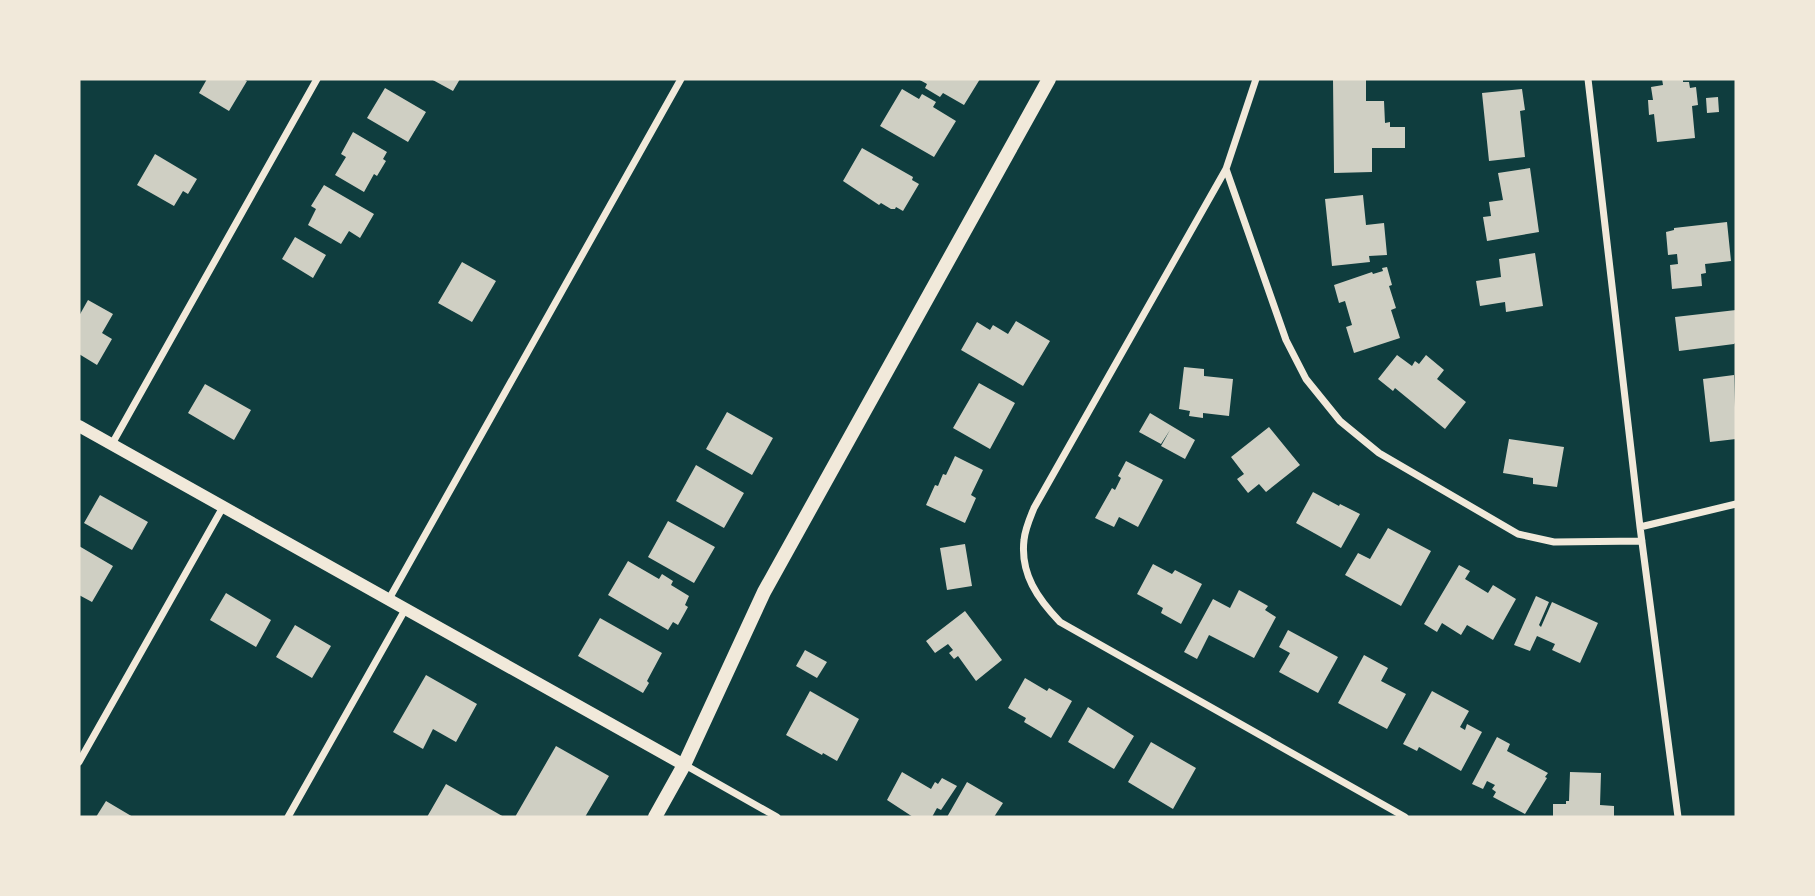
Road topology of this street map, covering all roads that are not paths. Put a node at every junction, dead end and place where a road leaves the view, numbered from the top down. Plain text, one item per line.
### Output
1 (317, 79) edge
2 (681, 79) edge
3 (1049, 79) edge
4 (1256, 79) edge
5 (1588, 79) edge
6 (1227, 169) junction
7 (79, 425) edge
8 (112, 444) junction
9 (1736, 504) edge
10 (223, 507) junction
11 (1640, 527) junction
12 (1642, 541) junction
13 (389, 599) junction
14 (406, 608) junction
15 (79, 762) edge
16 (684, 765) junction
17 (288, 817) edge
18 (654, 817) edge
19 (777, 817) edge
20 (1405, 817) edge
21 (1678, 817) edge

1 - 8 street
2 - 13 street
3 - 16 main road
4 - 6 street
5 - 11 street
6 - 12 street
6 - 20 street
7 - 8 street
8 - 10 street
9 - 11 street
10 - 13 street
10 - 15 street
11 - 12 street
12 - 21 street
13 - 14 street
14 - 16 street
14 - 17 street
16 - 18 main road
16 - 19 street

